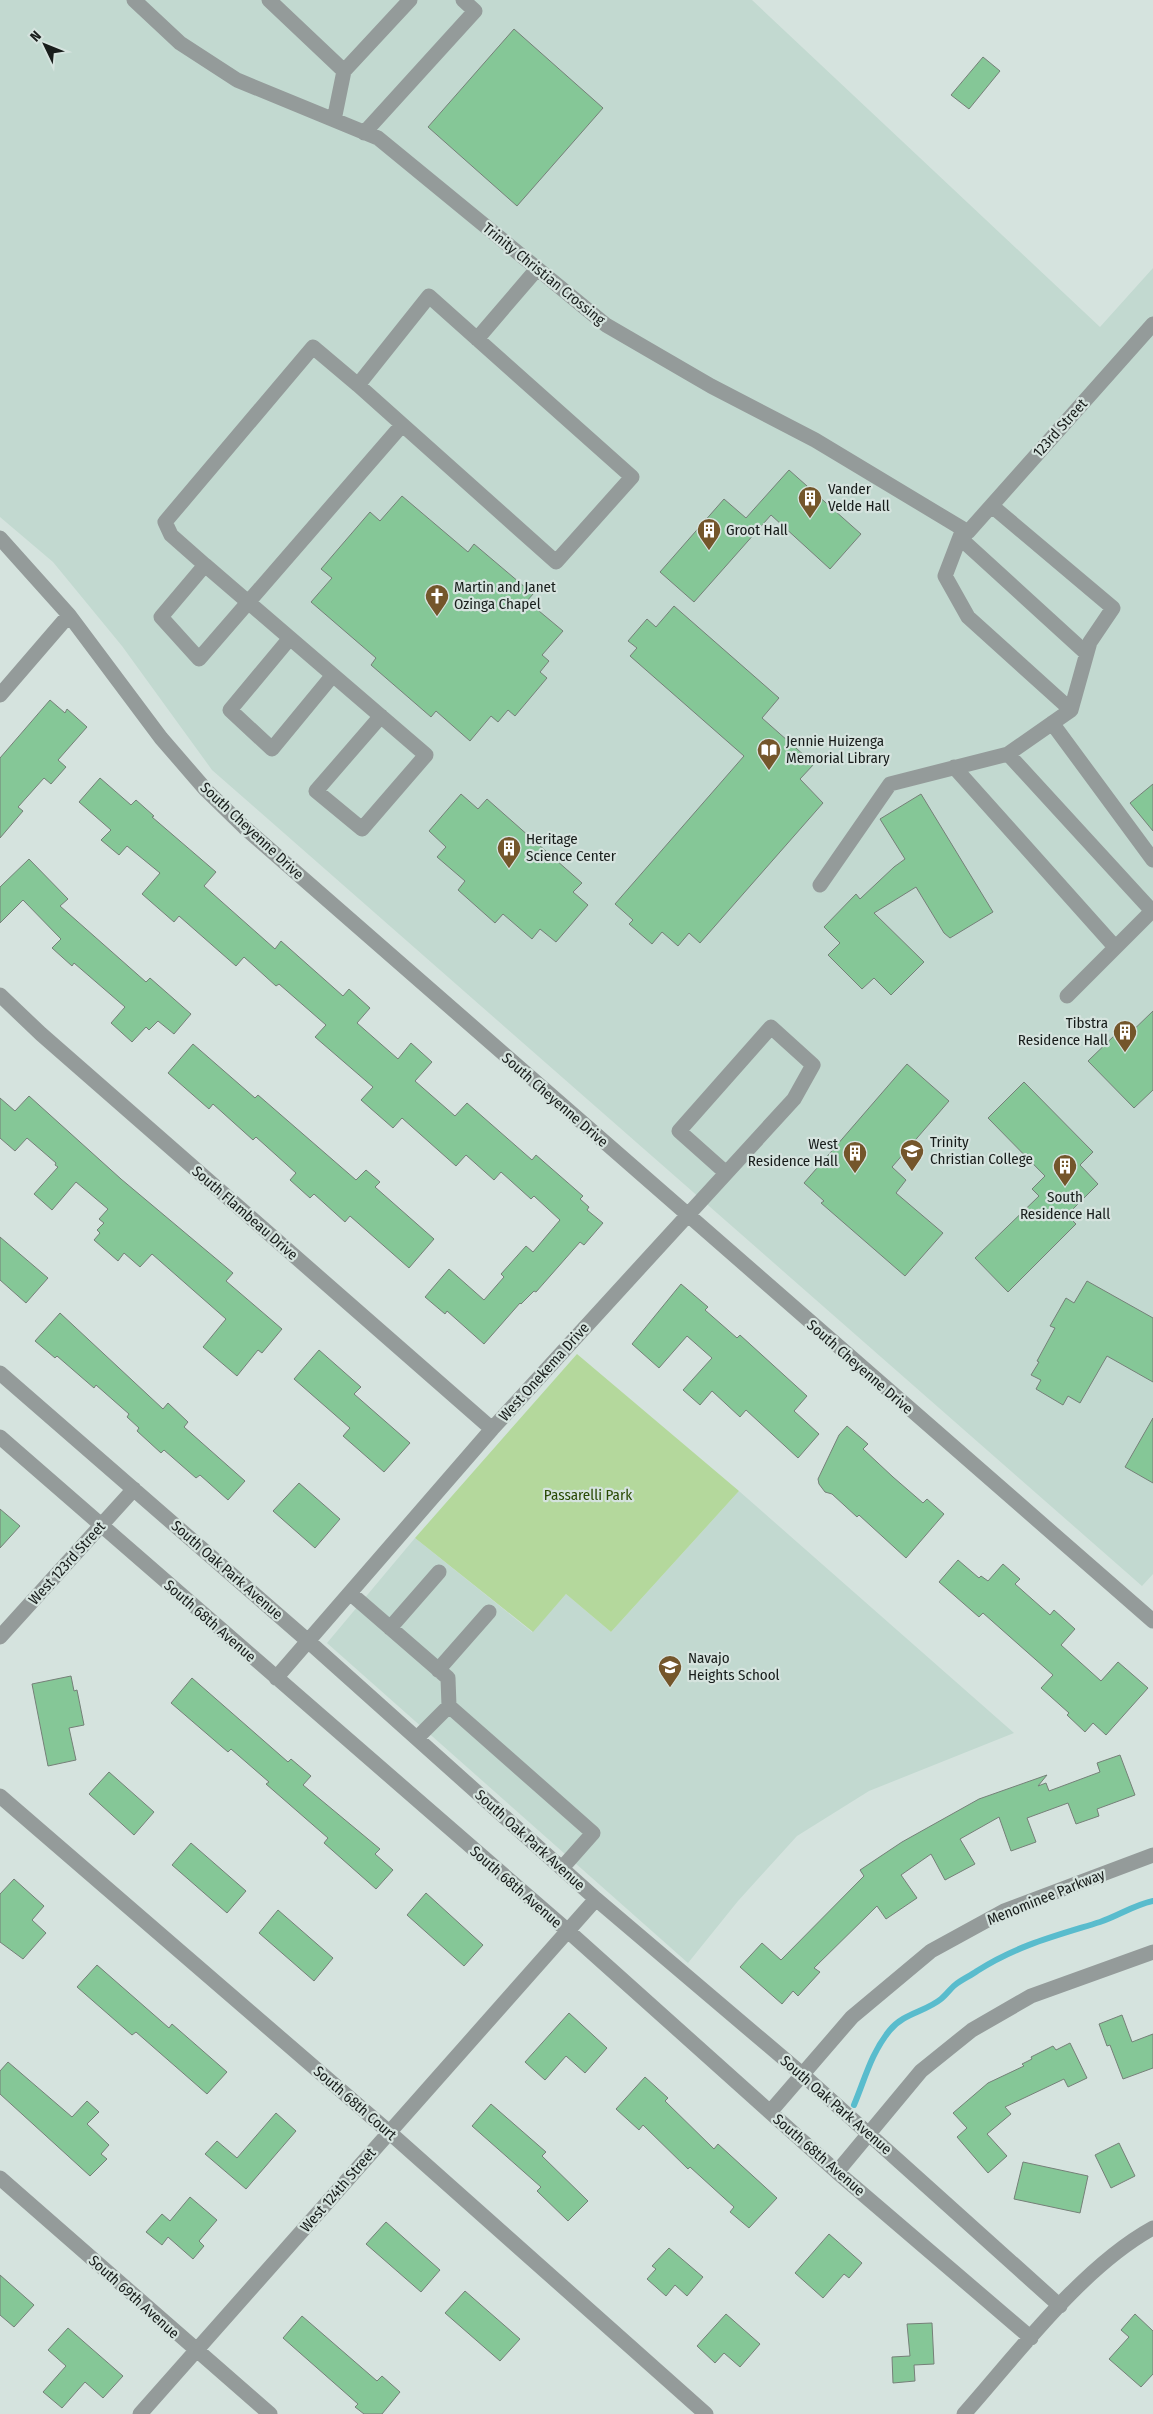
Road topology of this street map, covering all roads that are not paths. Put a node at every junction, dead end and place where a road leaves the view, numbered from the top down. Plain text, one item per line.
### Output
1 (134, 0) edge
2 (269, 0) edge
3 (410, 0) edge
4 (463, 0) edge
5 (344, 71) junction
6 (334, 120) junction
7 (364, 133) junction
8 (537, 269) junction
9 (1153, 324) edge
10 (477, 339) junction
11 (358, 385) junction
12 (402, 425) junction
13 (992, 506) junction
14 (964, 533) junction
15 (0, 538) edge
16 (205, 565) junction
17 (248, 602) junction
18 (69, 615) junction
19 (290, 638) junction
20 (1086, 653) junction
21 (333, 675) junction
22 (0, 695) edge
23 (1071, 710) junction
24 (381, 716) junction
25 (1052, 723) junction
26 (1008, 754) junction
27 (954, 766) junction
28 (1153, 860) edge
29 (820, 885) dead end
30 (1152, 910) edge
31 (1115, 947) junction
32 (0, 995) edge
33 (1067, 996) dead end
34 (725, 1172) junction
35 (686, 1216) junction
36 (0, 1373) edge
37 (492, 1429) junction
38 (0, 1437) edge
39 (134, 1489) junction
40 (101, 1525) junction
41 (439, 1572) dead end
42 (350, 1593) junction
43 (489, 1612) dead end
44 (1153, 1621) edge
45 (390, 1628) junction
46 (0, 1637) edge
47 (308, 1641) junction
48 (438, 1670) junction
49 (276, 1678) junction
50 (449, 1706) junction
51 (417, 1738) junction
52 (0, 1796) edge
53 (1153, 1855) edge
54 (562, 1868) junction
55 (596, 1899) junction
56 (568, 1931) junction
57 (1153, 1952) edge
58 (802, 2074) junction
59 (770, 2112) junction
60 (389, 2132) junction
61 (868, 2133) junction
62 (837, 2172) junction
63 (0, 2178) edge
64 (1153, 2228) edge
65 (1060, 2306) junction
66 (1031, 2338) junction
67 (196, 2351) junction
68 (140, 2414) edge
69 (270, 2414) edge
70 (706, 2414) edge
71 (964, 2414) edge

1 - 6 street, Trinity Christian Crossing
2 - 5 street
3 - 5 street
4 - 7 street
5 - 6 street
6 - 7 street, Trinity Christian Crossing
7 - 8 street, Trinity Christian Crossing
8 - 10 street
8 - 14 street, Trinity Christian Crossing
9 - 13 street, 123rd Street
10 - 11 street
10 - 12 street
11 - 12 street
11 - 16 street
12 - 17 street
13 - 14 street, 123rd Street
13 - 20 street
14 - 20 street, Trinity Christian Crossing
14 - 23 street
15 - 18 street, South Cheyenne Drive
16 - 17 street
16 - 17 street
17 - 19 street
18 - 22 street
18 - 35 street, South Cheyenne Drive
19 - 21 street
19 - 21 street
20 - 23 street
21 - 24 street
23 - 25 street
24 - 24 street
25 - 26 street
25 - 28 street
26 - 27 street
26 - 30 street
27 - 29 street
27 - 31 street
30 - 31 street
31 - 33 street
32 - 37 street, South Flambeau Drive
34 - 34 street, West Onekema Drive
34 - 35 street, West Onekema Drive
35 - 37 street, West Onekema Drive
35 - 44 street, South Cheyenne Drive
36 - 39 street, South Oak Park Avenue
37 - 42 street, West Onekema Drive
38 - 40 street, South 68th Avenue
39 - 40 street, West 123rd Street
39 - 47 street, South Oak Park Avenue
40 - 46 street, West 123rd Street
40 - 49 street, South 68th Avenue
41 - 45 street
42 - 45 street
42 - 47 street, West Onekema Drive
43 - 48 street
45 - 48 street
47 - 49 street, West Onekema Drive
47 - 51 street, South Oak Park Avenue
48 - 50 street
49 - 56 street, South 68th Avenue
50 - 51 street
50 - 54 street
51 - 54 street, South Oak Park Avenue
52 - 60 street, South 68th Court
53 - 58 street, Menominee Parkway
54 - 55 street, South Oak Park Avenue
55 - 56 street, West 124th Street
55 - 58 street, South Oak Park Avenue
56 - 59 street, South 68th Avenue
56 - 60 street, West 124th Street
57 - 61 street
58 - 59 street, Menominee Parkway
58 - 61 street, South Oak Park Avenue
59 - 62 street, South 68th Avenue
60 - 67 street, West 124th Street
60 - 70 street, South 68th Court
61 - 62 street
61 - 65 street, South Oak Park Avenue
62 - 66 street, South 68th Avenue
63 - 67 street, South 69th Avenue
64 - 65 street
65 - 66 street
66 - 71 street
67 - 68 street, West 124th Street
67 - 69 street, South 69th Avenue

